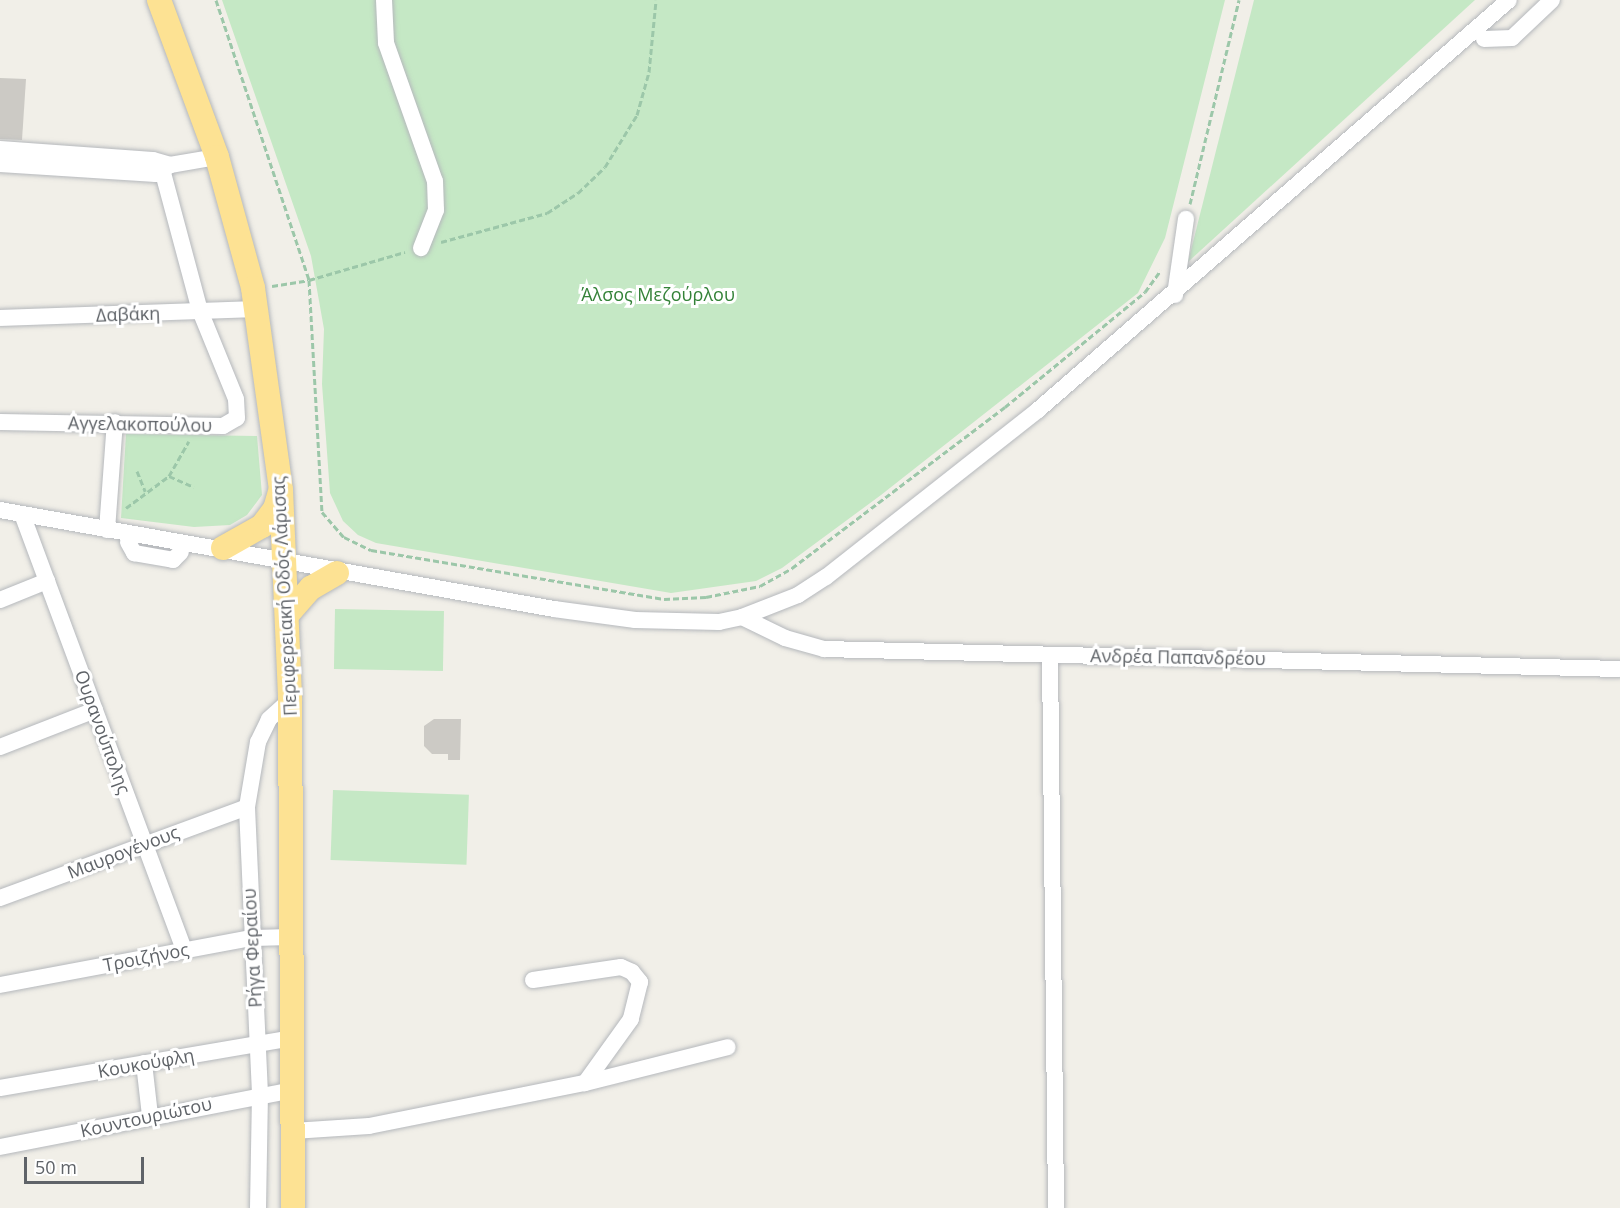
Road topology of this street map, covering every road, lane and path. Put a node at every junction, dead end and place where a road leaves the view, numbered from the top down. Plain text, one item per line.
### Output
1 (159, 0) edge
2 (216, 0) edge
3 (384, 0) edge
4 (656, 0) edge
5 (1239, 0) edge
6 (1509, 0) edge
7 (1552, 0) edge
8 (1484, 39) dead end
9 (0, 149) edge
10 (216, 157) junction
11 (0, 164) edge
12 (166, 169) junction
13 (547, 213) dead end
14 (1186, 219) joint
15 (421, 248) dead end
16 (1167, 261) dead end
17 (297, 282) dead end
18 (1174, 295) junction
19 (255, 299) junction
20 (200, 311) junction
21 (0, 318) edge
22 (0, 422) edge
23 (115, 422) junction
24 (192, 424) junction
25 (137, 471) dead end
26 (169, 477) junction
27 (194, 487) dead end
28 (281, 490) junction
29 (145, 491) junction
30 (0, 510) edge
31 (108, 511) junction
32 (22, 514) junction
33 (107, 530) junction
34 (128, 542) dead end
35 (224, 548) junction
36 (181, 552) dead end
37 (284, 560) junction
38 (337, 573) junction
39 (47, 580) junction
40 (0, 600) edge
41 (288, 614) junction
42 (742, 617) junction
43 (1050, 655) junction
44 (1620, 669) edge
45 (290, 700) junction
46 (95, 710) junction
47 (0, 747) edge
48 (247, 807) junction
49 (144, 844) junction
50 (0, 898) edge
51 (292, 937) junction
52 (252, 938) junction
53 (184, 949) junction
54 (534, 980) dead end
55 (0, 985) edge
56 (292, 1038) junction
57 (257, 1044) junction
58 (728, 1047) dead end
59 (144, 1063) junction
60 (585, 1083) junction
61 (0, 1088) edge
62 (293, 1090) junction
63 (260, 1094) junction
64 (150, 1116) junction
65 (293, 1131) junction
66 (0, 1147) edge
67 (258, 1208) edge
68 (293, 1208) edge
69 (1056, 1208) edge

1 - 10 highway, Περιφερειακή Οδός Λάρισας
2 - 16 path
3 - 15 street
4 - 13 path
5 - 14 path
6 - 18 street
7 - 8 street
9 - 12 street
10 - 12 street
10 - 19 highway, Περιφερειακή Οδός Λάρισας
11 - 12 street
12 - 20 street, Αγγελακοπούλου
14 - 18 street
17 - 19 path
18 - 42 street
19 - 20 street, Δαβάκη
19 - 28 highway, Περιφερειακή Οδός Λάρισας
20 - 21 street, Δαβάκη
20 - 24 street, Αγγελακοπούλου
22 - 23 street, Αγγελακοπούλου
23 - 24 street, Αγγελακοπούλου
23 - 31 street
24 - 26 path
25 - 29 path
26 - 27 path
26 - 29 path
28 - 35 highway
28 - 37 highway, Περιφερειακή Οδός Λάρισας
29 - 31 path
30 - 32 street
31 - 33 street
32 - 33 street
32 - 39 street, Ουρανούπολης
33 - 35 street
34 - 36 street
35 - 37 street
37 - 38 street
37 - 41 highway, Περιφερειακή Οδός Λάρισας
38 - 41 highway
38 - 42 street
39 - 40 street
39 - 46 street, Ουρανούπολης
41 - 45 highway, Περιφερειακή Οδός Λάρισας
42 - 43 street, Ανδρέα Παπανδρέου
43 - 44 street, Ανδρέα Παπανδρέου
43 - 69 street
45 - 48 street, Ρήγα Φεραίου
45 - 51 highway, Περιφερειακή Οδός Λάρισας
46 - 47 street
46 - 49 street, Ουρανούπολης
48 - 49 street, Μαυρογένους
48 - 52 street, Ρήγα Φεραίου
49 - 50 street, Μαυρογένους
49 - 53 street, Ουρανούπολης
51 - 52 street, Τρoιζήνος
51 - 56 highway, Περιφερειακή Οδός Λάρισας
52 - 53 street, Τρoιζήνος
52 - 57 street, Ρήγα Φεραίου
53 - 55 street, Τρoιζήνος
54 - 60 street
56 - 57 street, Κουκούφλη
56 - 62 highway, Περιφερειακή Οδός Λάρισας
57 - 59 street, Κουκούφλη
57 - 63 street, Ρήγα Φεραίου
58 - 60 street
59 - 61 street, Κουκούφλη
59 - 64 street
60 - 65 street
62 - 63 street, Κουντουριώτου
62 - 65 highway, Περιφερειακή Οδός Λάρισας
63 - 64 street, Κουντουριώτου
63 - 67 street, Ρήγα Φεραίου
64 - 66 street, Κουντουριώτου
65 - 68 highway, Περιφερειακή Οδός Λάρισας

